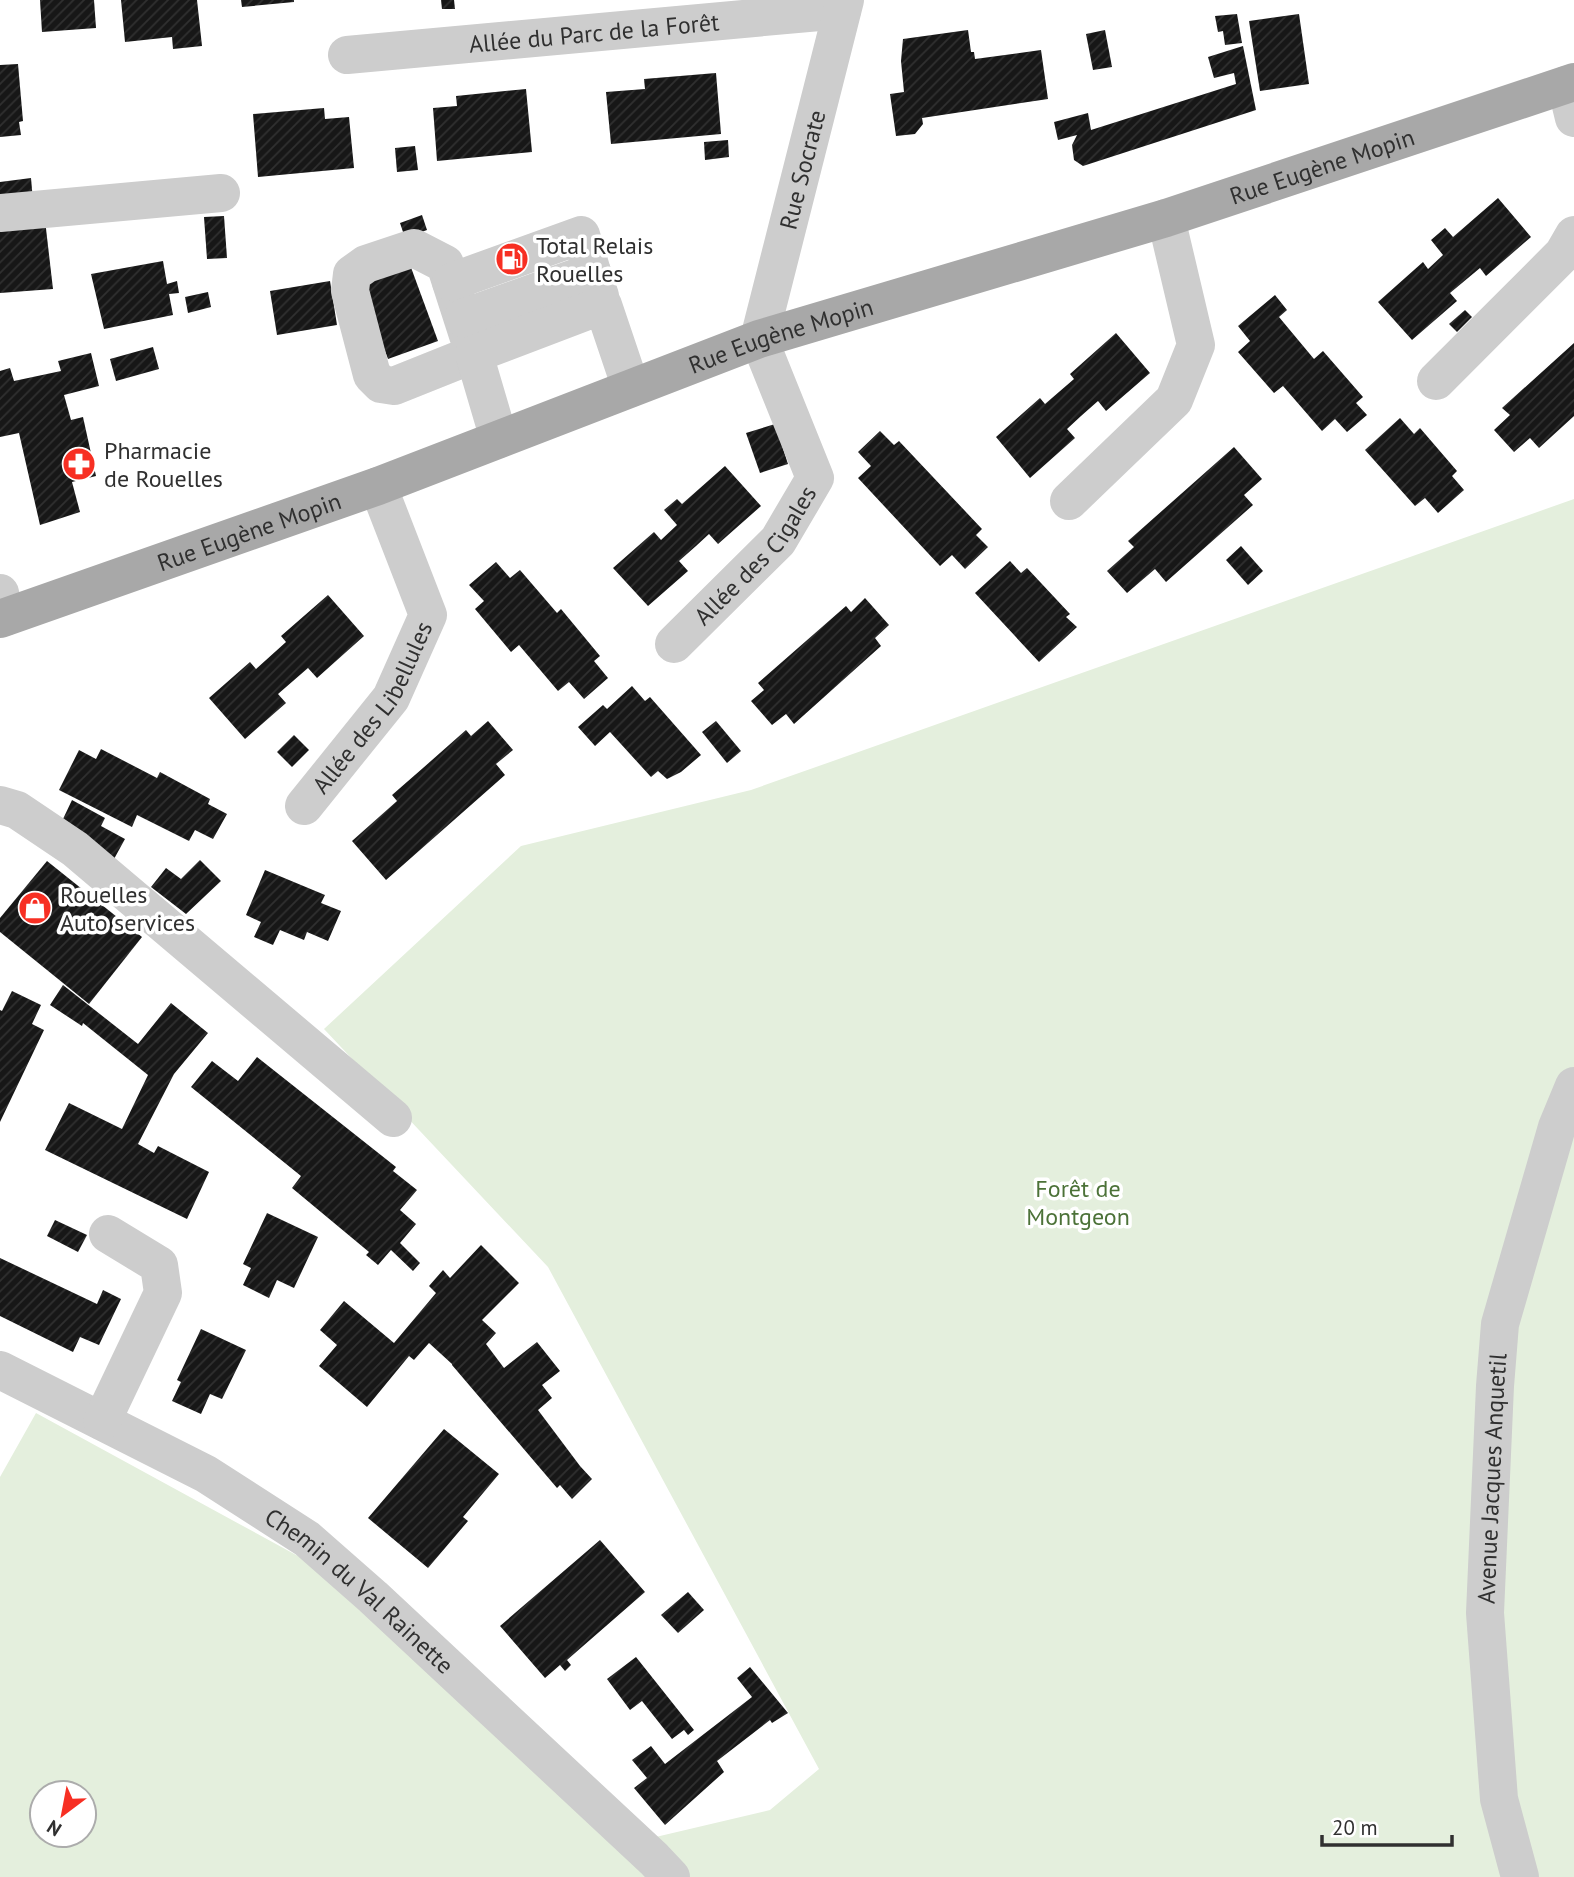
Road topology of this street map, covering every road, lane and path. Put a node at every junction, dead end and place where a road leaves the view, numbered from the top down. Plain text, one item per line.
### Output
1 (843, 5) edge
2 (347, 55) dead end
3 (1571, 95) edge
4 (221, 193) dead end
5 (0, 213) edge
6 (1166, 218) junction
7 (1574, 235) edge
8 (451, 282) junction
9 (598, 288) junction
10 (463, 318) junction
11 (759, 340) junction
12 (474, 354) junction
13 (1436, 381) dead end
14 (631, 388) junction
15 (499, 439) junction
16 (378, 486) junction
17 (1069, 501) dead end
18 (2, 609) edge
19 (674, 644) dead end
20 (0, 805) edge
21 (304, 806) dead end
22 (1574, 1086) edge
23 (393, 1118) dead end
24 (108, 1234) dead end
25 (0, 1370) edge
26 (102, 1422) junction
27 (671, 1877) edge
28 (1520, 1877) edge

1 - 2 street, Allée du Parc de la Forêt
1 - 11 street, Rue Socrate
3 - 6 main road, Rue Eugène Mopin
4 - 5 street
6 - 11 main road, Rue Eugène Mopin
6 - 17 street
7 - 13 street
8 - 9 street
8 - 10 street
8 - 12 street
9 - 10 street
9 - 12 street
9 - 14 street
10 - 12 street
11 - 14 main road, Rue Eugène Mopin
11 - 19 street, Allée des Cigales
12 - 15 street
14 - 15 main road, Rue Eugène Mopin
15 - 16 main road, Rue Eugène Mopin
16 - 18 main road, Rue Eugène Mopin
16 - 21 street, Allée des Libellules
20 - 23 street
22 - 28 street, Avenue Jacques Anquetil
24 - 26 street
25 - 26 street, Chemin du Val Rainette
26 - 27 street, Chemin du Val Rainette

